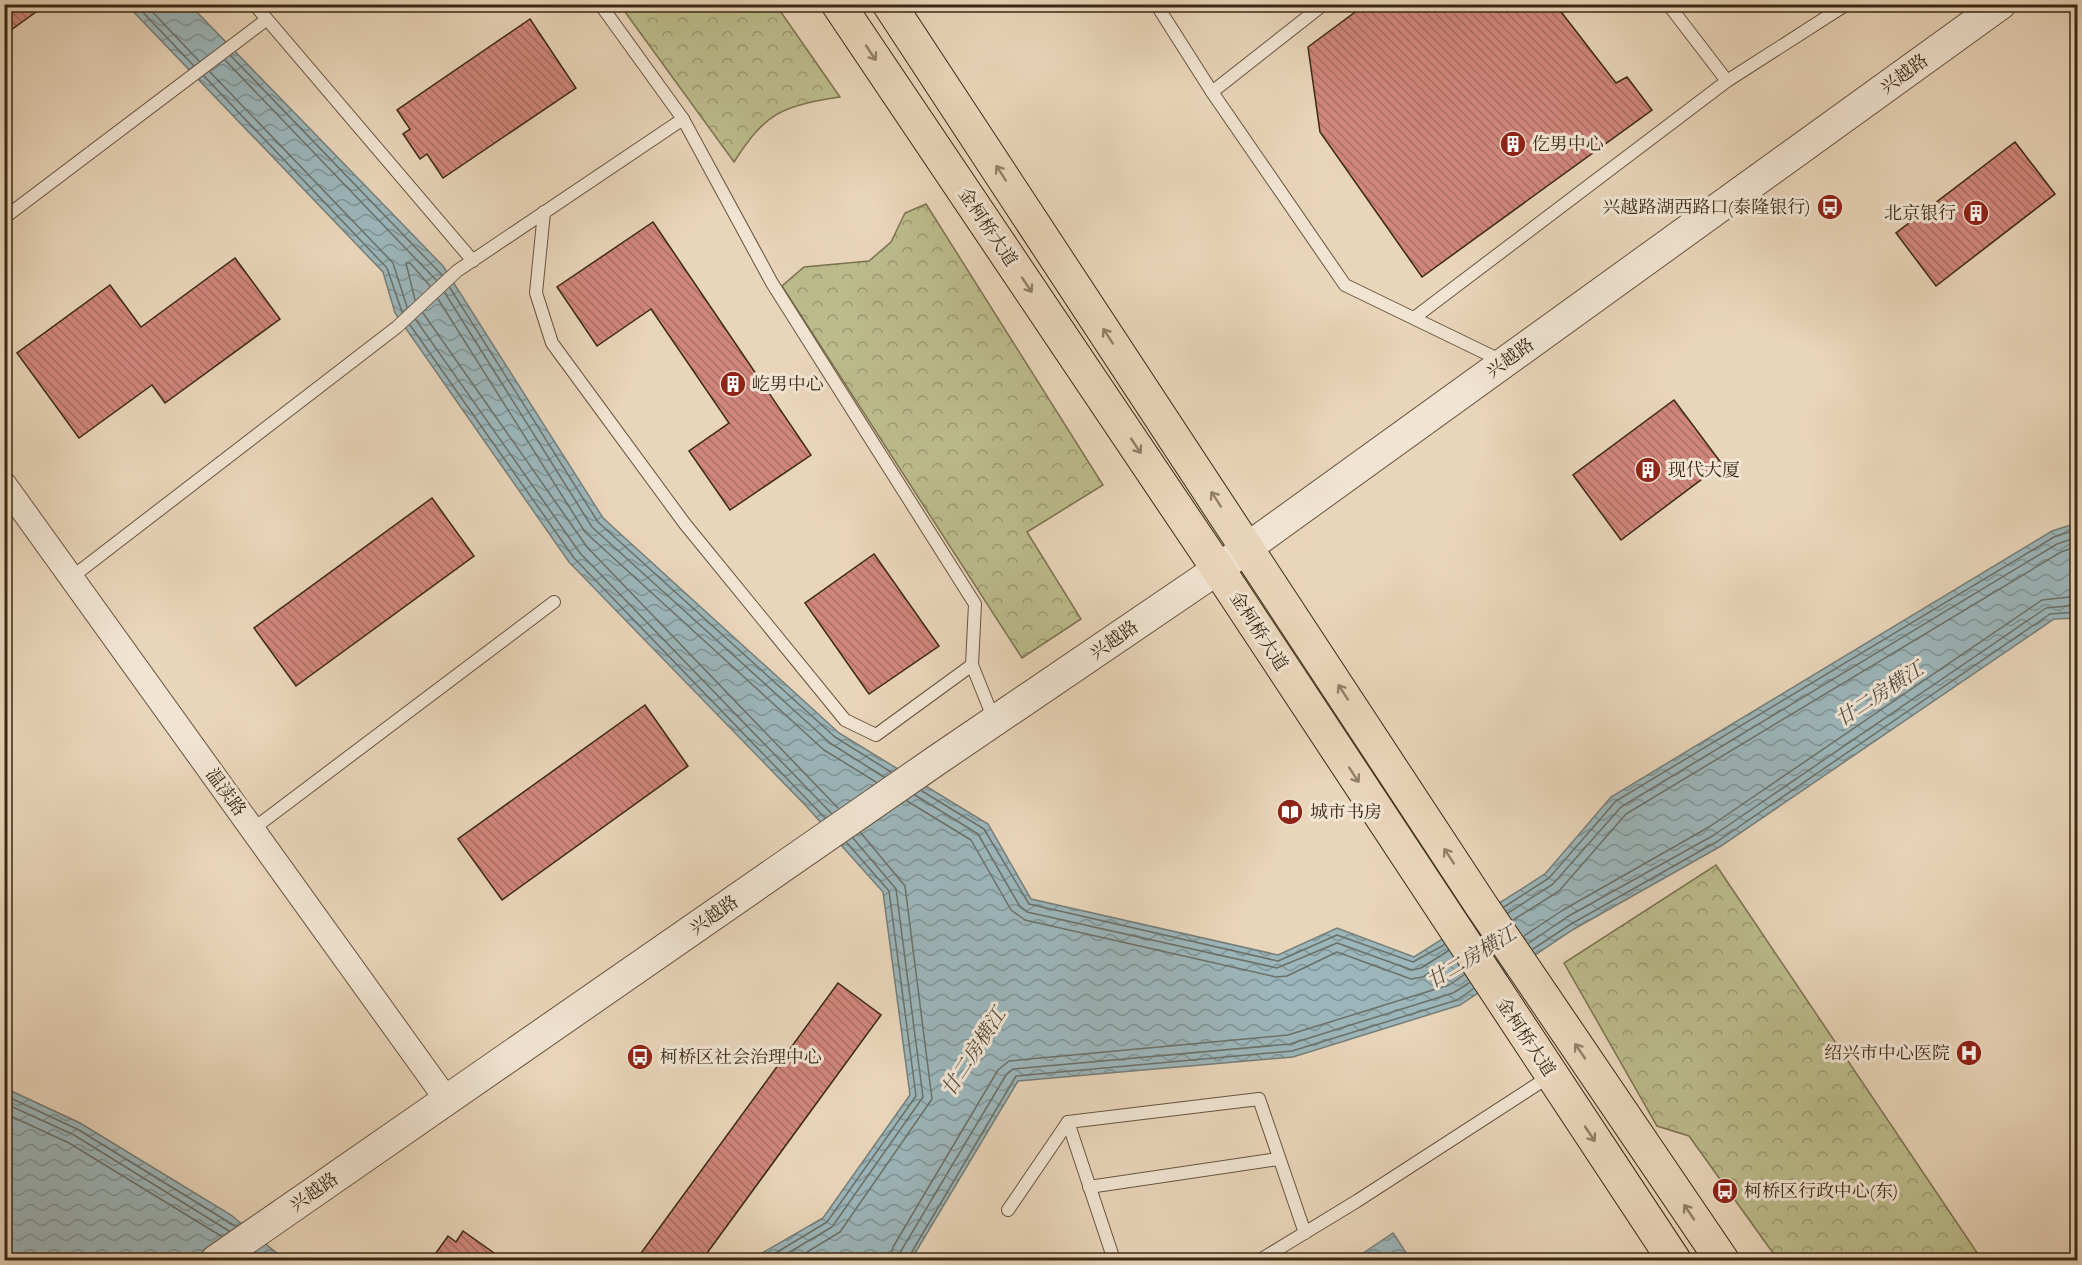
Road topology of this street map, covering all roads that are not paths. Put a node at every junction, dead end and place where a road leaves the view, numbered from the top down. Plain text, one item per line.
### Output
1 (254, 4) edge
2 (600, 4) edge
3 (838, 4) edge
4 (889, 4) edge
5 (1156, 4) edge
6 (1324, 4) edge
7 (1668, 4) edge
8 (1847, 4) edge
9 (2001, 4) edge
10 (266, 20) junction
11 (1727, 81) junction
12 (1212, 92) junction
13 (683, 119) junction
14 (544, 212) junction
15 (4, 218) edge
16 (472, 261) junction
17 (1413, 318) junction
18 (1504, 363) junction
19 (4, 484) edge
20 (1248, 547) junction
21 (1218, 569) junction
22 (72, 577) junction
23 (554, 602) dead end
24 (972, 665) junction
25 (995, 722) junction
26 (253, 829) junction
27 (1551, 1076) junction
28 (447, 1100) junction
29 (1068, 1122) junction
30 (1278, 1159) junction
31 (1089, 1187) junction
32 (1008, 1210) dead end
33 (1305, 1233) junction
34 (216, 1260) edge
35 (1114, 1260) edge
36 (1260, 1260) edge
37 (1674, 1260) edge
38 (1722, 1260) edge

1 - 10 lane
2 - 13 lane
3 -> 21 main road, 金柯桥大道
20 -> 4 main road, 金柯桥大道
5 - 12 lane
6 - 12 lane
7 - 11 lane
8 - 11 lane
9 - 18 street, 兴越路
10 - 15 lane
10 - 16 lane
11 - 17 lane
12 - 17 lane
13 - 14 lane
13 - 24 lane
14 - 16 lane
14 - 24 lane
16 - 22 lane
17 - 18 lane
18 - 20 street, 兴越路
19 - 22 street, 温渎路
20 - 21 street, 兴越路
38 -> 20 main road, 金柯桥大道
21 - 25 street, 兴越路
21 -> 27 main road, 金柯桥大道
22 - 26 street, 温渎路
23 - 26 lane
24 - 25 lane
25 - 28 street, 兴越路
26 - 28 street, 温渎路
27 - 33 lane
27 -> 37 main road, 金柯桥大道
28 - 34 street, 兴越路
29 - 30 lane
29 - 31 lane
29 - 32 lane
30 - 31 lane
30 - 33 lane
31 - 35 lane
33 - 36 lane

